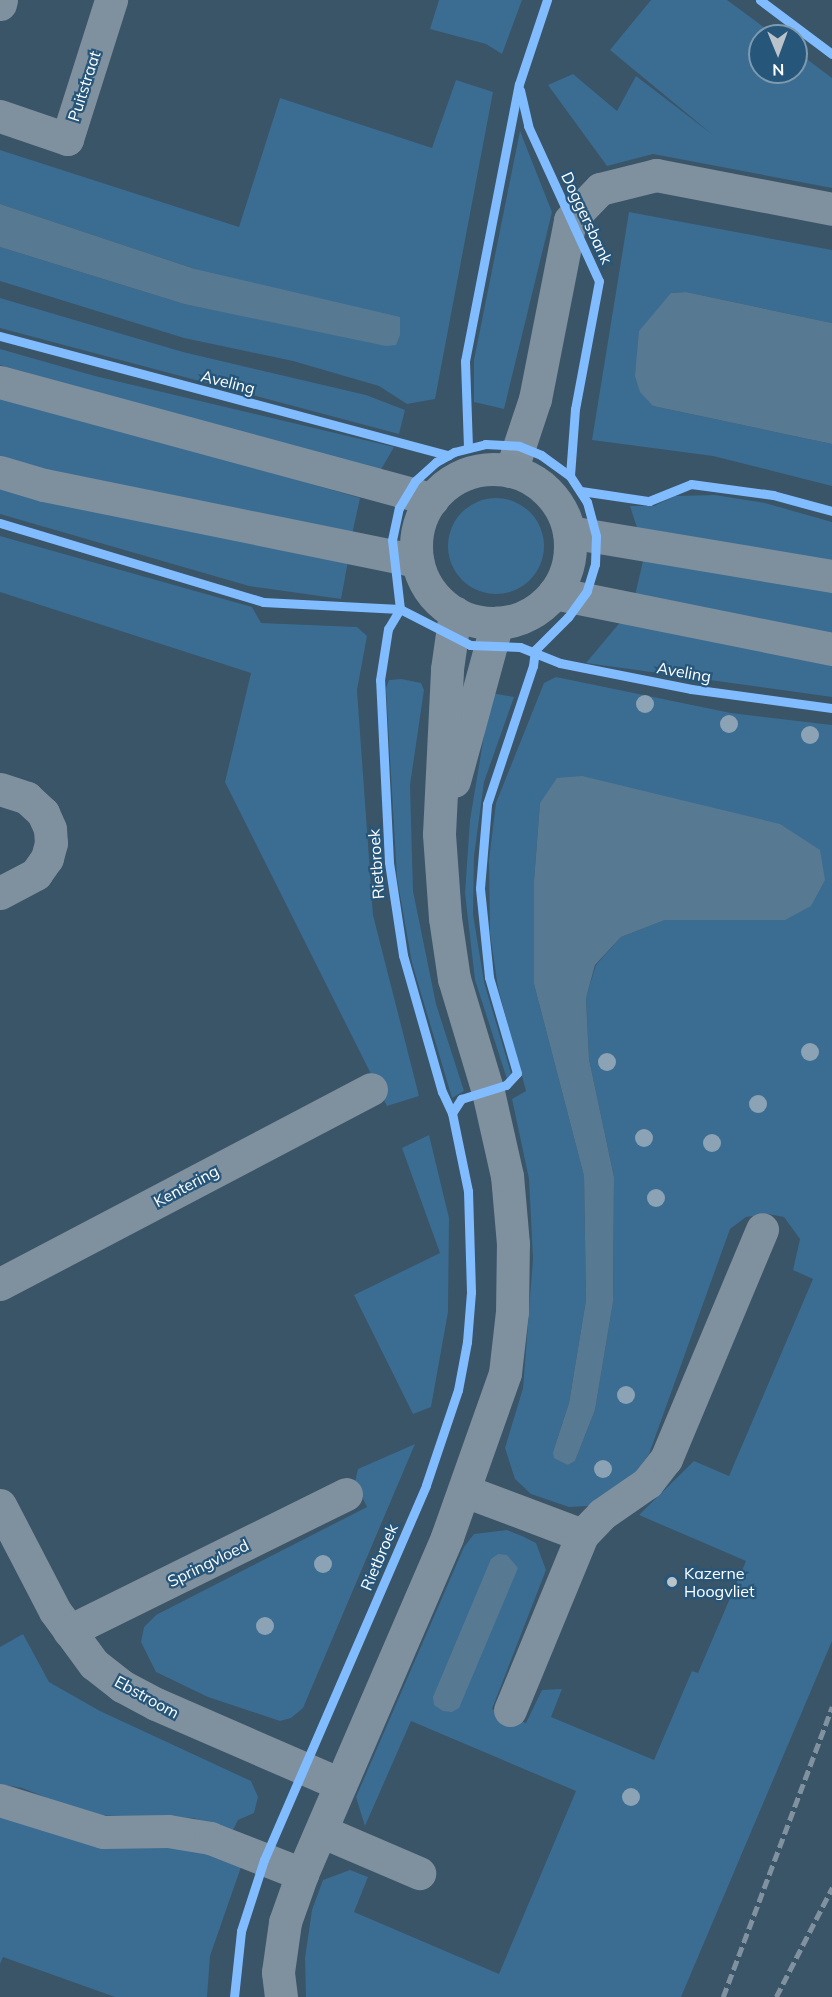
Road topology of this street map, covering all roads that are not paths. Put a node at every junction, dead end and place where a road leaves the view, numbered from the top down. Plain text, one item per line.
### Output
1 (111, 0) edge
2 (0, 116) edge
3 (832, 209) edge
4 (0, 382) edge
5 (511, 471) junction
6 (0, 472) edge
7 (432, 499) junction
8 (569, 532) junction
9 (417, 561) junction
10 (832, 576) edge
11 (554, 593) junction
12 (455, 613) junction
13 (497, 623) junction
14 (832, 649) edge
15 (0, 789) edge
16 (439, 834) junction
17 (0, 893) edge
18 (372, 1089) dead end
19 (762, 1229) dead end
20 (0, 1284) edge
21 (465, 1491) junction
22 (346, 1494) dead end
23 (0, 1504) edge
24 (582, 1535) junction
25 (69, 1631) junction
26 (510, 1710) dead end
27 (340, 1784) junction
28 (0, 1800) edge
29 (321, 1830) junction
30 (419, 1873) dead end
31 (302, 1874) junction
32 (280, 1997) edge

1 - 2 street, Puitstraat
3 - 5 street, Doggersbank
4 - 7 main road
5 - 7 main road
5 - 8 main road
6 - 9 main road
7 - 9 main road
8 - 10 main road
8 - 11 main road
9 - 12 main road
11 - 13 main road
11 - 14 main road
12 - 13 main road
12 - 16 street
13 - 16 street
15 - 17 street
16 - 21 street
18 - 20 street, Kentering
19 - 24 street
21 - 24 street
21 - 27 street
22 - 25 street, Springvloed
23 - 25 street, Ebstroom
24 - 26 street
25 - 27 street, Ebstroom
27 - 29 street
28 - 31 street
29 - 30 street
29 - 31 street
31 - 32 street

